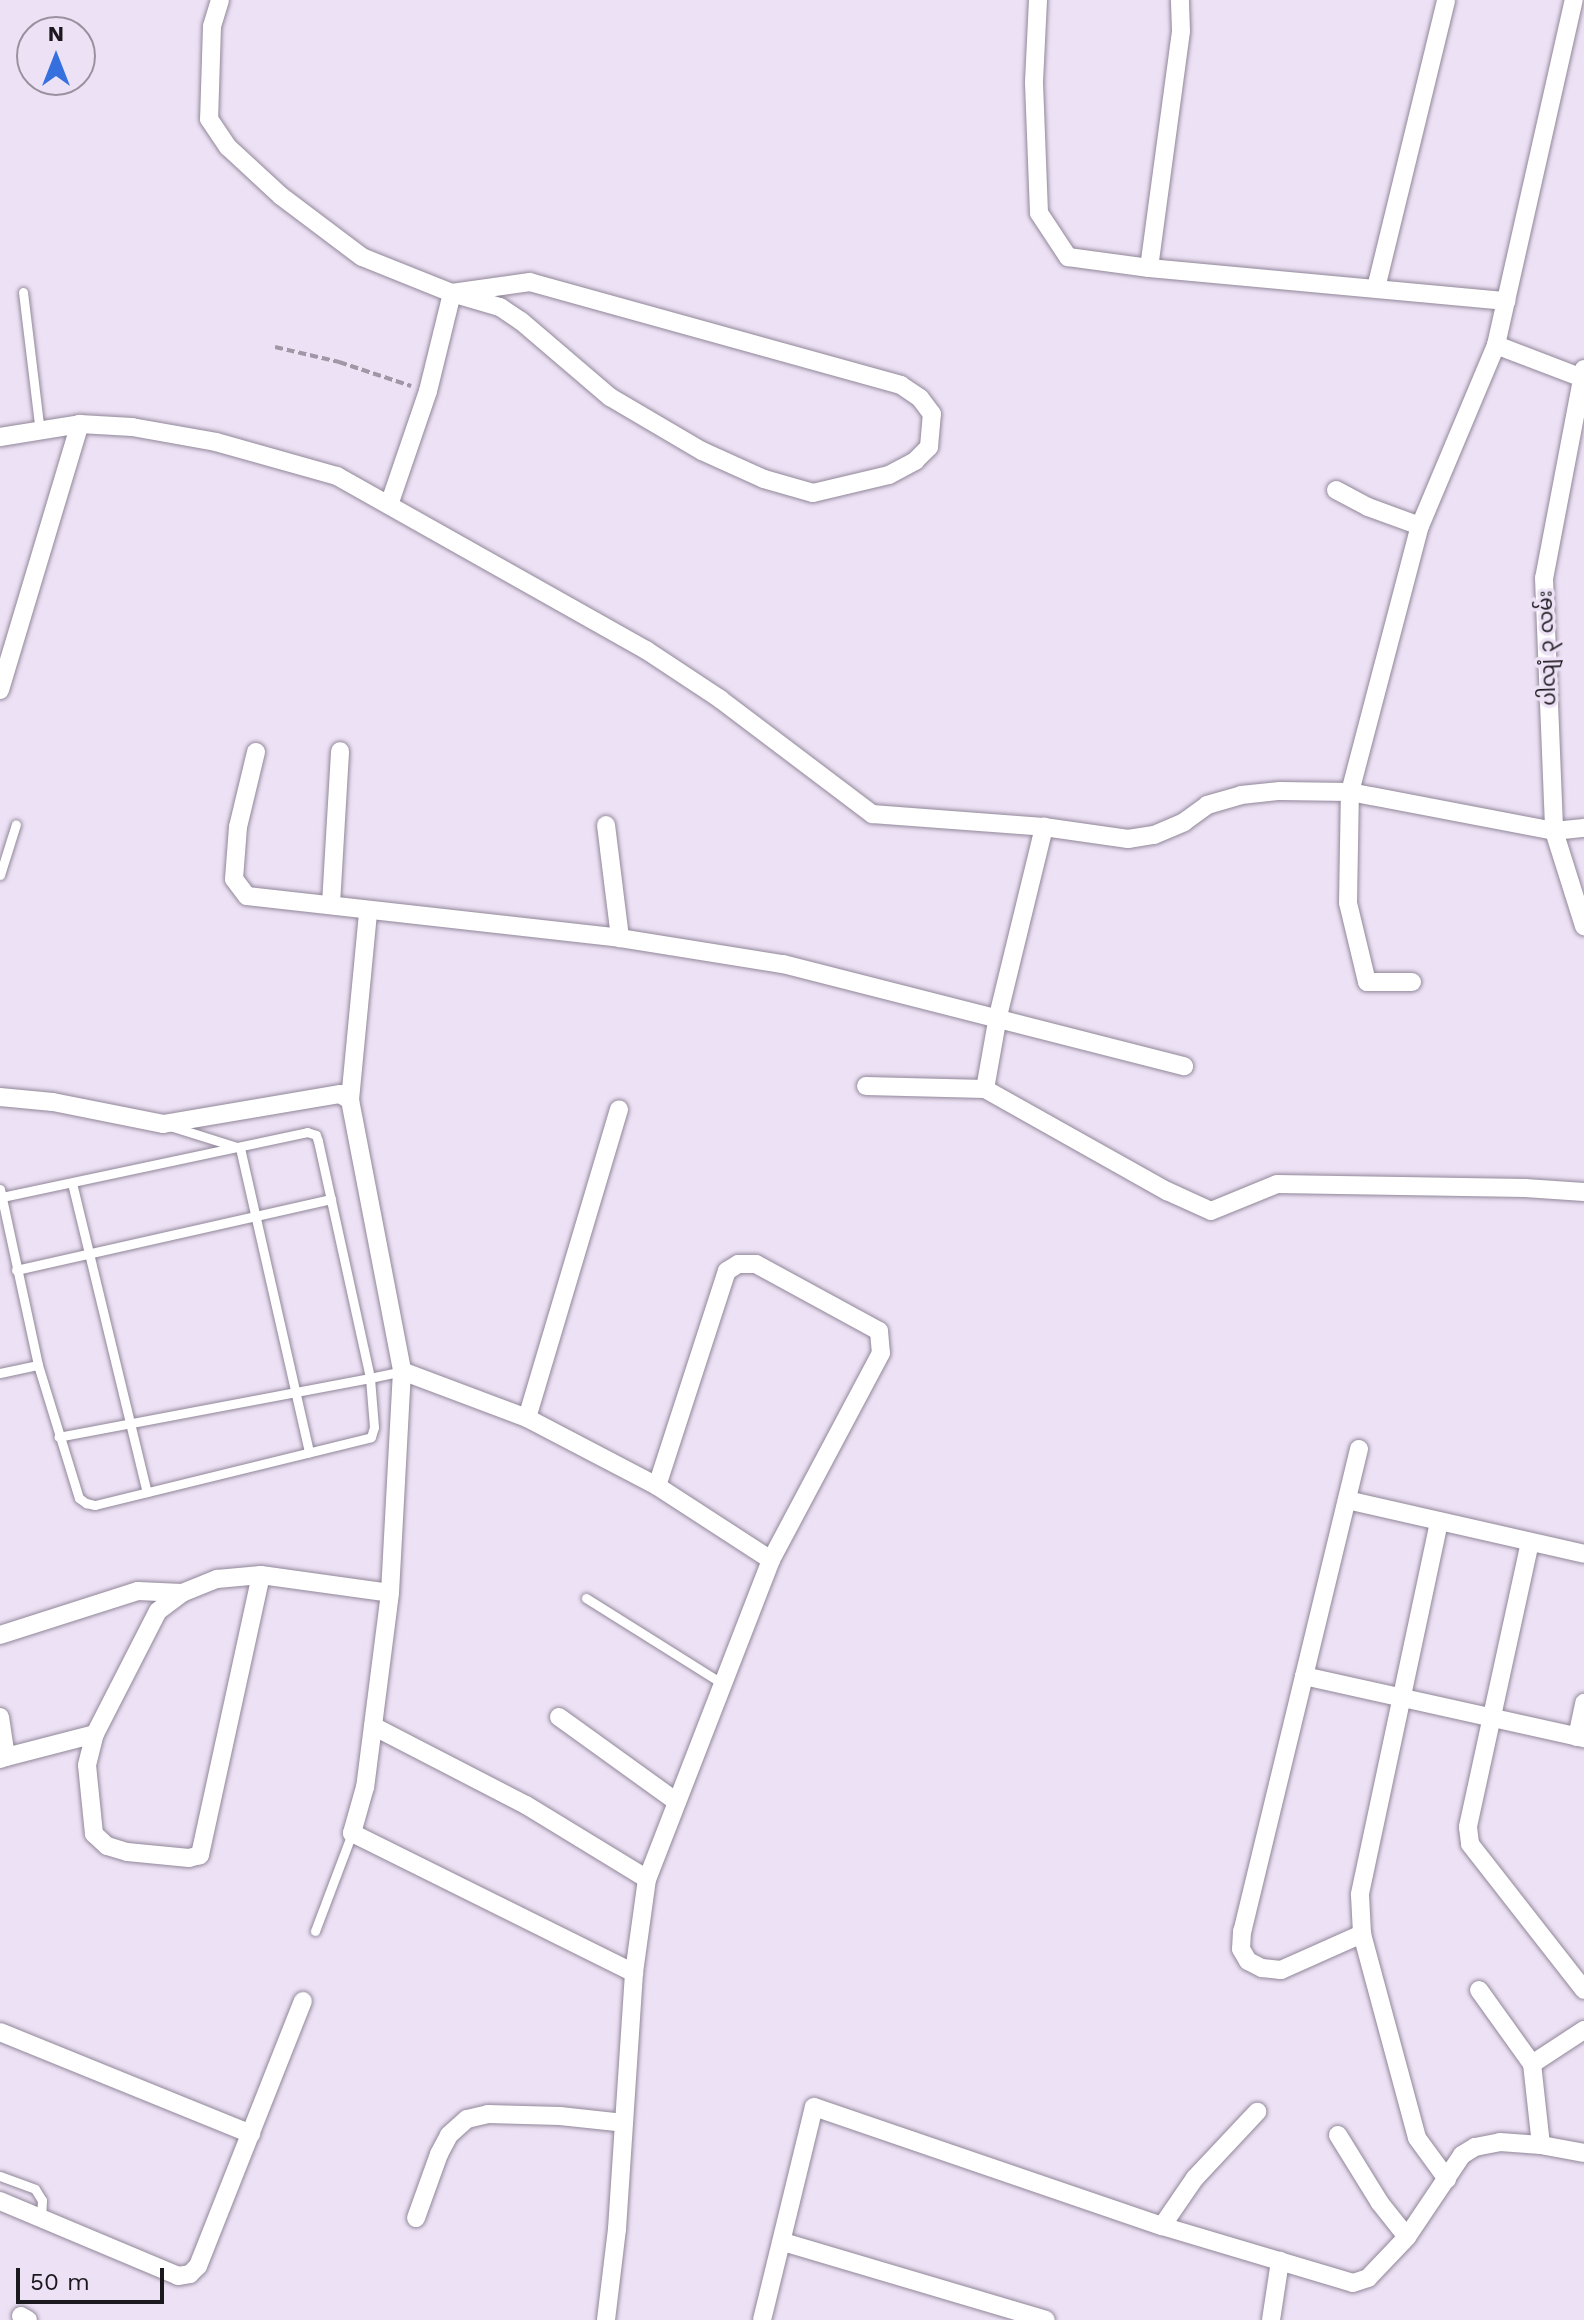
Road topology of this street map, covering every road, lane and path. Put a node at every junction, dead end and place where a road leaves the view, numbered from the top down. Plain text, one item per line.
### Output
1 (220, 0) edge
2 (1038, 0) edge
3 (1180, 0) edge
4 (1446, 0) edge
5 (1574, 0) edge
6 (1149, 268) junction
7 (1376, 288) junction
8 (23, 292) dead end
9 (452, 293) junction
10 (1506, 301) junction
11 (1496, 345) junction
12 (275, 347) dead end
13 (1582, 373) edge
14 (428, 391) junction
15 (80, 424) junction
16 (40, 432) junction
17 (0, 437) edge
18 (1336, 490) dead end
19 (389, 505) junction
20 (1420, 526) junction
21 (0, 690) edge
22 (340, 751) dead end
23 (256, 752) dead end
24 (1350, 792) junction
25 (16, 824) dead end
26 (606, 825) dead end
27 (1044, 827) junction
28 (1584, 828) edge
29 (1554, 831) junction
30 (0, 875) edge
31 (331, 904) junction
32 (368, 912) junction
33 (1584, 926) edge
34 (620, 938) junction
35 (1412, 982) dead end
36 (998, 1016) junction
37 (1184, 1066) dead end
38 (866, 1086) dead end
39 (985, 1089) junction
40 (0, 1097) edge
41 (350, 1100) junction
42 (619, 1109) dead end
43 (163, 1124) junction
44 (240, 1148) junction
45 (72, 1183) junction
46 (1584, 1192) edge
47 (1, 1193) edge
48 (331, 1199) junction
49 (255, 1217) junction
50 (90, 1253) junction
51 (16, 1270) junction
52 (38, 1365) junction
53 (402, 1371) junction
54 (0, 1373) edge
55 (370, 1378) junction
56 (295, 1392) junction
57 (527, 1418) junction
58 (128, 1424) junction
59 (59, 1437) junction
60 (1359, 1449) dead end
61 (309, 1452) junction
62 (657, 1486) junction
63 (147, 1492) junction
64 (1347, 1500) junction
65 (1439, 1522) junction
66 (1530, 1542) junction
67 (1584, 1554) edge
68 (771, 1560) junction
69 (261, 1575) junction
70 (182, 1593) junction
71 (390, 1593) junction
72 (586, 1598) dead end
73 (0, 1635) edge
74 (1304, 1676) junction
75 (723, 1684) junction
76 (1400, 1696) junction
77 (1584, 1703) edge
78 (0, 1717) edge
79 (559, 1717) dead end
80 (1491, 1720) junction
81 (373, 1726) junction
82 (95, 1734) junction
83 (1580, 1738) edge
84 (3, 1758) edge
85 (677, 1802) junction
86 (352, 1833) junction
87 (647, 1879) junction
88 (315, 1931) dead end
89 (1362, 1934) junction
90 (634, 1973) junction
91 (1479, 1990) dead end
92 (1584, 1990) edge
93 (303, 2001) dead end
94 (1584, 2030) edge
95 (0, 2032) edge
96 (1532, 2064) junction
97 (1257, 2112) dead end
98 (624, 2123) junction
99 (251, 2134) junction
100 (1338, 2135) dead end
101 (1541, 2145) junction
102 (1584, 2153) edge
103 (0, 2176) edge
104 (1447, 2179) junction
105 (0, 2201) edge
106 (416, 2218) dead end
107 (41, 2219) junction
108 (1162, 2226) junction
109 (1407, 2237) junction
110 (783, 2242) junction
111 (1280, 2261) junction
112 (606, 2320) edge
113 (762, 2320) edge
114 (1046, 2320) edge
115 (1271, 2320) edge

1 - 9 street
2 - 6 street
3 - 6 street
4 - 7 street
5 - 10 street
6 - 7 street
7 - 10 street
8 - 16 lane
9 - 9 street
9 - 14 street
10 - 11 street
11 - 13 street
11 - 20 street
12 - 14 path
13 - 29 street, ပါလျံ ၃ လမ်း
14 - 19 street
15 - 16 street
15 - 19 street
15 - 21 street
16 - 17 street
18 - 20 street
19 - 27 street
20 - 24 street
22 - 31 street
23 - 31 street
24 - 27 street
24 - 29 street
24 - 35 street
25 - 30 lane
26 - 34 street
27 - 36 street
28 - 29 street
29 - 33 street, ပါလျံ ၃ လမ်း
31 - 32 street
32 - 34 street
32 - 41 street
34 - 36 street
36 - 37 street
36 - 39 street
38 - 39 street
39 - 46 street
40 - 43 street
41 - 43 street
41 - 53 street
42 - 57 street
43 - 44 lane
44 - 45 lane
44 - 48 lane
44 - 49 lane
45 - 47 lane
45 - 50 lane
47 - 51 lane
48 - 49 lane
48 - 55 lane
49 - 50 lane
49 - 56 lane
50 - 51 lane
50 - 58 lane
51 - 52 lane
52 - 54 lane
52 - 59 lane
53 - 55 lane
53 - 57 street
53 - 71 street
55 - 56 lane
55 - 61 lane
56 - 58 lane
56 - 61 lane
57 - 62 street
58 - 59 lane
58 - 63 lane
59 - 63 lane
60 - 64 street
61 - 63 lane
62 - 68 street
62 - 68 street
64 - 65 street
64 - 74 street
65 - 66 street
65 - 76 street
66 - 67 street
66 - 80 street
68 - 75 street
69 - 70 street
69 - 71 street
69 - 82 street
70 - 73 street
70 - 82 street
71 - 81 street
72 - 75 lane
74 - 76 street
74 - 89 street
75 - 85 street
76 - 80 street
76 - 89 street
77 - 83 street
78 - 84 street
79 - 85 street
80 - 83 street
80 - 92 street
81 - 86 street
81 - 87 street
82 - 84 street
85 - 87 street
86 - 88 lane
86 - 90 street
87 - 90 street
89 - 104 street
90 - 98 street
91 - 96 street
93 - 99 street
94 - 96 street
95 - 99 street
96 - 101 street
97 - 108 street
98 - 106 street
98 - 112 street
99 - 107 street
100 - 109 street
101 - 102 street
101 - 104 street
103 - 107 lane
104 - 109 street
105 - 107 street
108 - 110 street
108 - 111 street
109 - 111 street
110 - 113 street
110 - 114 street
111 - 115 street

